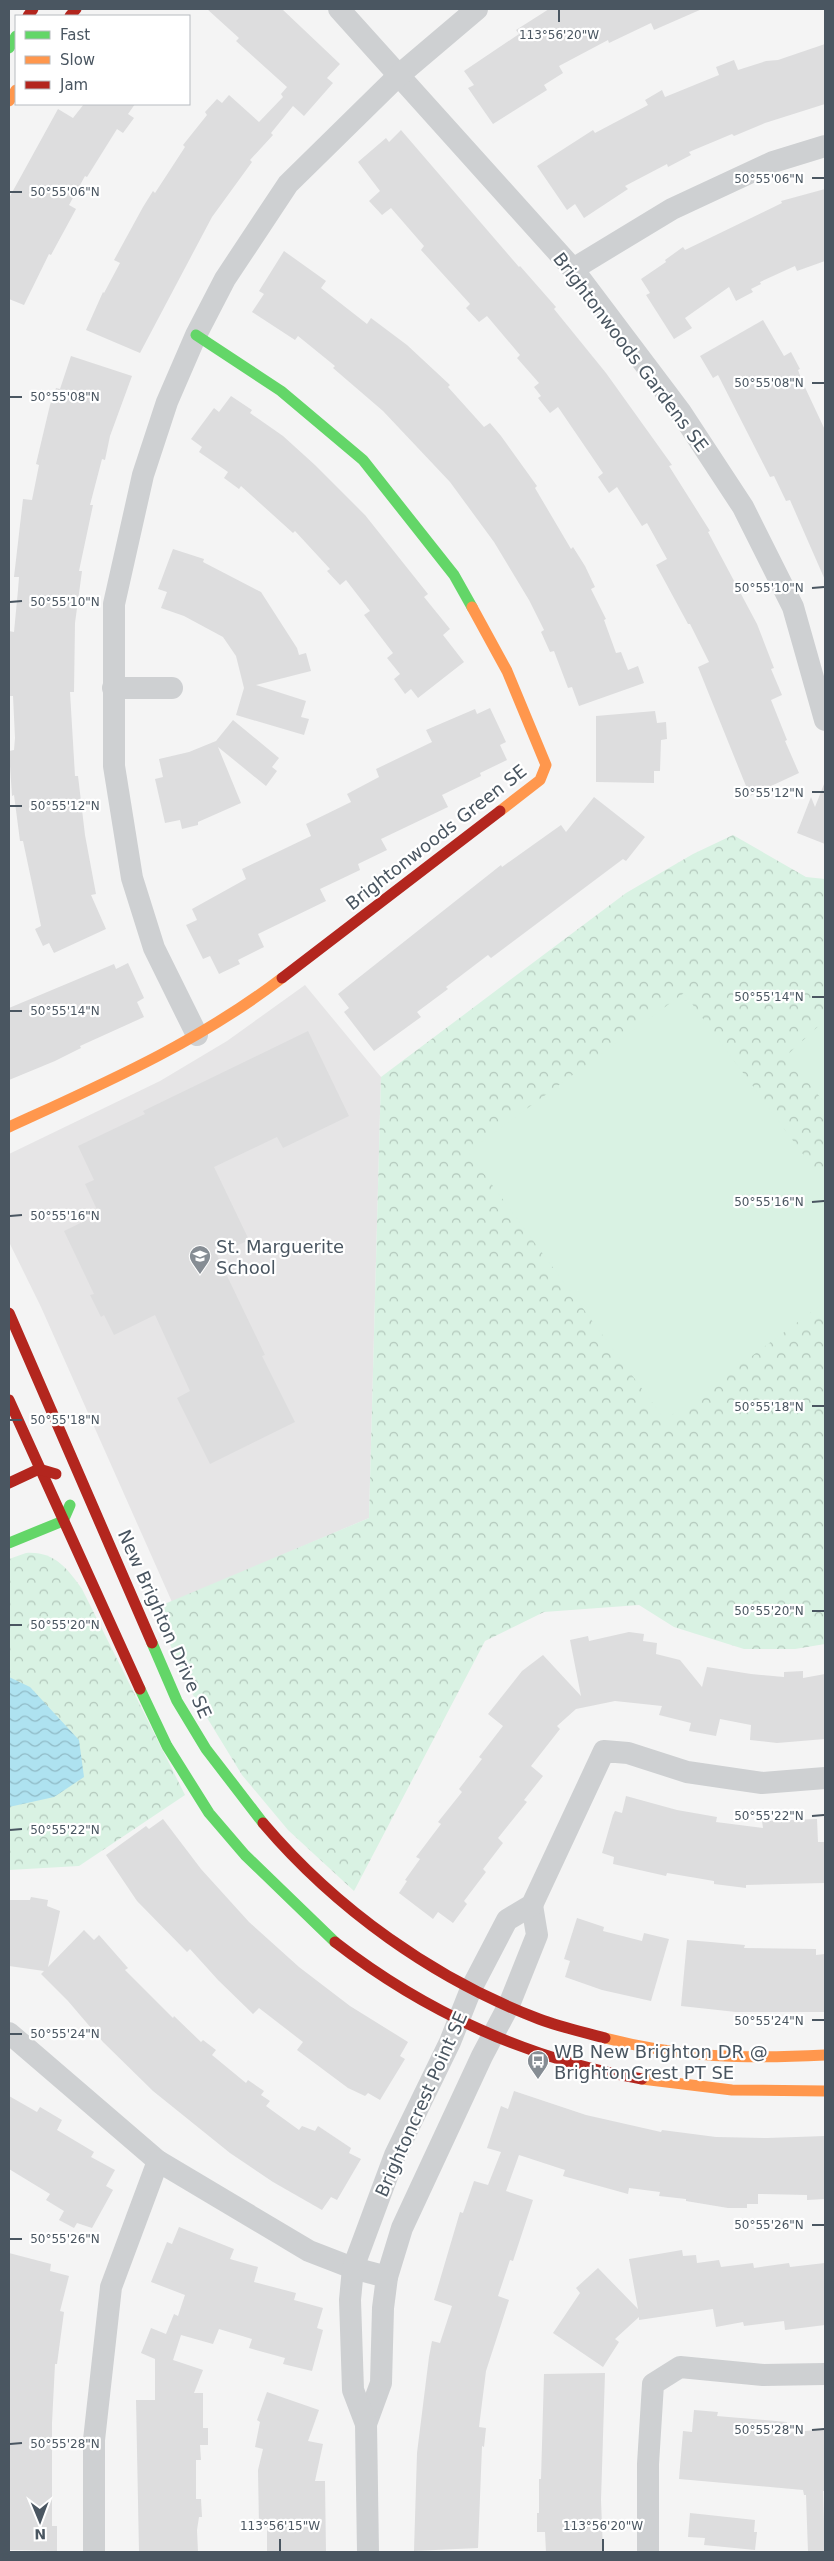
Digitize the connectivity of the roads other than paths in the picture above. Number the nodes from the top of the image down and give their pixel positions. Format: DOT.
graph roads {
  1 [pos="339,9"];
  2 [pos="477,9"];
  3 [pos="398,76"];
  4 [pos="825,146"];
  5 [pos="573,269"];
  6 [pos="196,335"];
  7 [pos="113,688"];
  8 [pos="172,688"];
  9 [pos="825,720"];
  10 [pos="198,1035"];
  11 [pos="9,1128"];
  12 [pos="9,1313"];
  13 [pos="9,1400"];
  14 [pos="40,1469"];
  15 [pos="82,1480"];
  16 [pos="9,1483"];
  17 [pos="63,1521"];
  18 [pos="9,1542"];
  19 [pos="825,1778"];
  20 [pos="532,1904"];
  21 [pos="471,1988"];
  22 [pos="509,2005"];
  23 [pos="459,2021"];
  24 [pos="9,2033"];
  25 [pos="493,2036"];
  26 [pos="825,2055"];
  27 [pos="825,2091"];
  28 [pos="158,2161"];
  29 [pos="353,2268"];
  30 [pos="387,2277"];
  31 [pos="825,2374"];
  32 [pos="366,2424"];
  33 [pos="94,2552"];
  34 [pos="368,2552"];
  35 [pos="648,2552"];
  1 -- 3 [label="street, Brightonwoods Gardens SE"];
  2 -- 3 [label="street"];
  3 -- 5 [label="street, Brightonwoods Gardens SE"];
  3 -- 6 [label="street"];
  4 -- 5 [label="street"];
  5 -- 9 [label="street, Brightonwoods Gardens SE"];
  6 -- 7 [label="street"];
  6 -- 10 [label="street, Brightonwoods Green SE"];
  7 -- 8 [label="street"];
  7 -- 10 [label="street"];
  10 -- 11 [label="street, Brightonwoods Green SE"];
  12 -- 15 [label="street, New Brighton Drive SE"];
  13 -- 14 [label="street"];
  14 -- 15 [label="street"];
  14 -- 16 [label="street"];
  14 -- 17 [label="street"];
  15 -- 17 [label="street"];
  15 -- 21 [label="street, New Brighton Drive SE"];
  17 -- 18 [label="street"];
  17 -- 23 [label="street"];
  19 -- 20 [label="street"];
  20 -- 21 [label="street, Brightoncrest Point SE"];
  20 -- 22 [label="street, Brightoncrest Point SE"];
  21 -- 22 [label="street, New Brighton Drive SE"];
  21 -- 23 [label="street, Brightoncrest Point SE"];
  22 -- 25 [label="street, Brightoncrest Point SE"];
  22 -- 26 [label="street, New Brighton Drive SE"];
  23 -- 25 [label="street"];
  23 -- 29 [label="street, Brightoncrest Point SE"];
  24 -- 28 [label="street"];
  25 -- 27 [label="street"];
  25 -- 30 [label="street, Brightoncrest Point SE"];
  28 -- 29 [label="street"];
  28 -- 33 [label="street"];
  29 -- 30 [label="street"];
  29 -- 32 [label="street, Brightoncrest Point SE"];
  30 -- 32 [label="street, Brightoncrest Point SE"];
  31 -- 35 [label="street"];
  32 -- 34 [label="street, Brightoncrest Point SE"];
}
